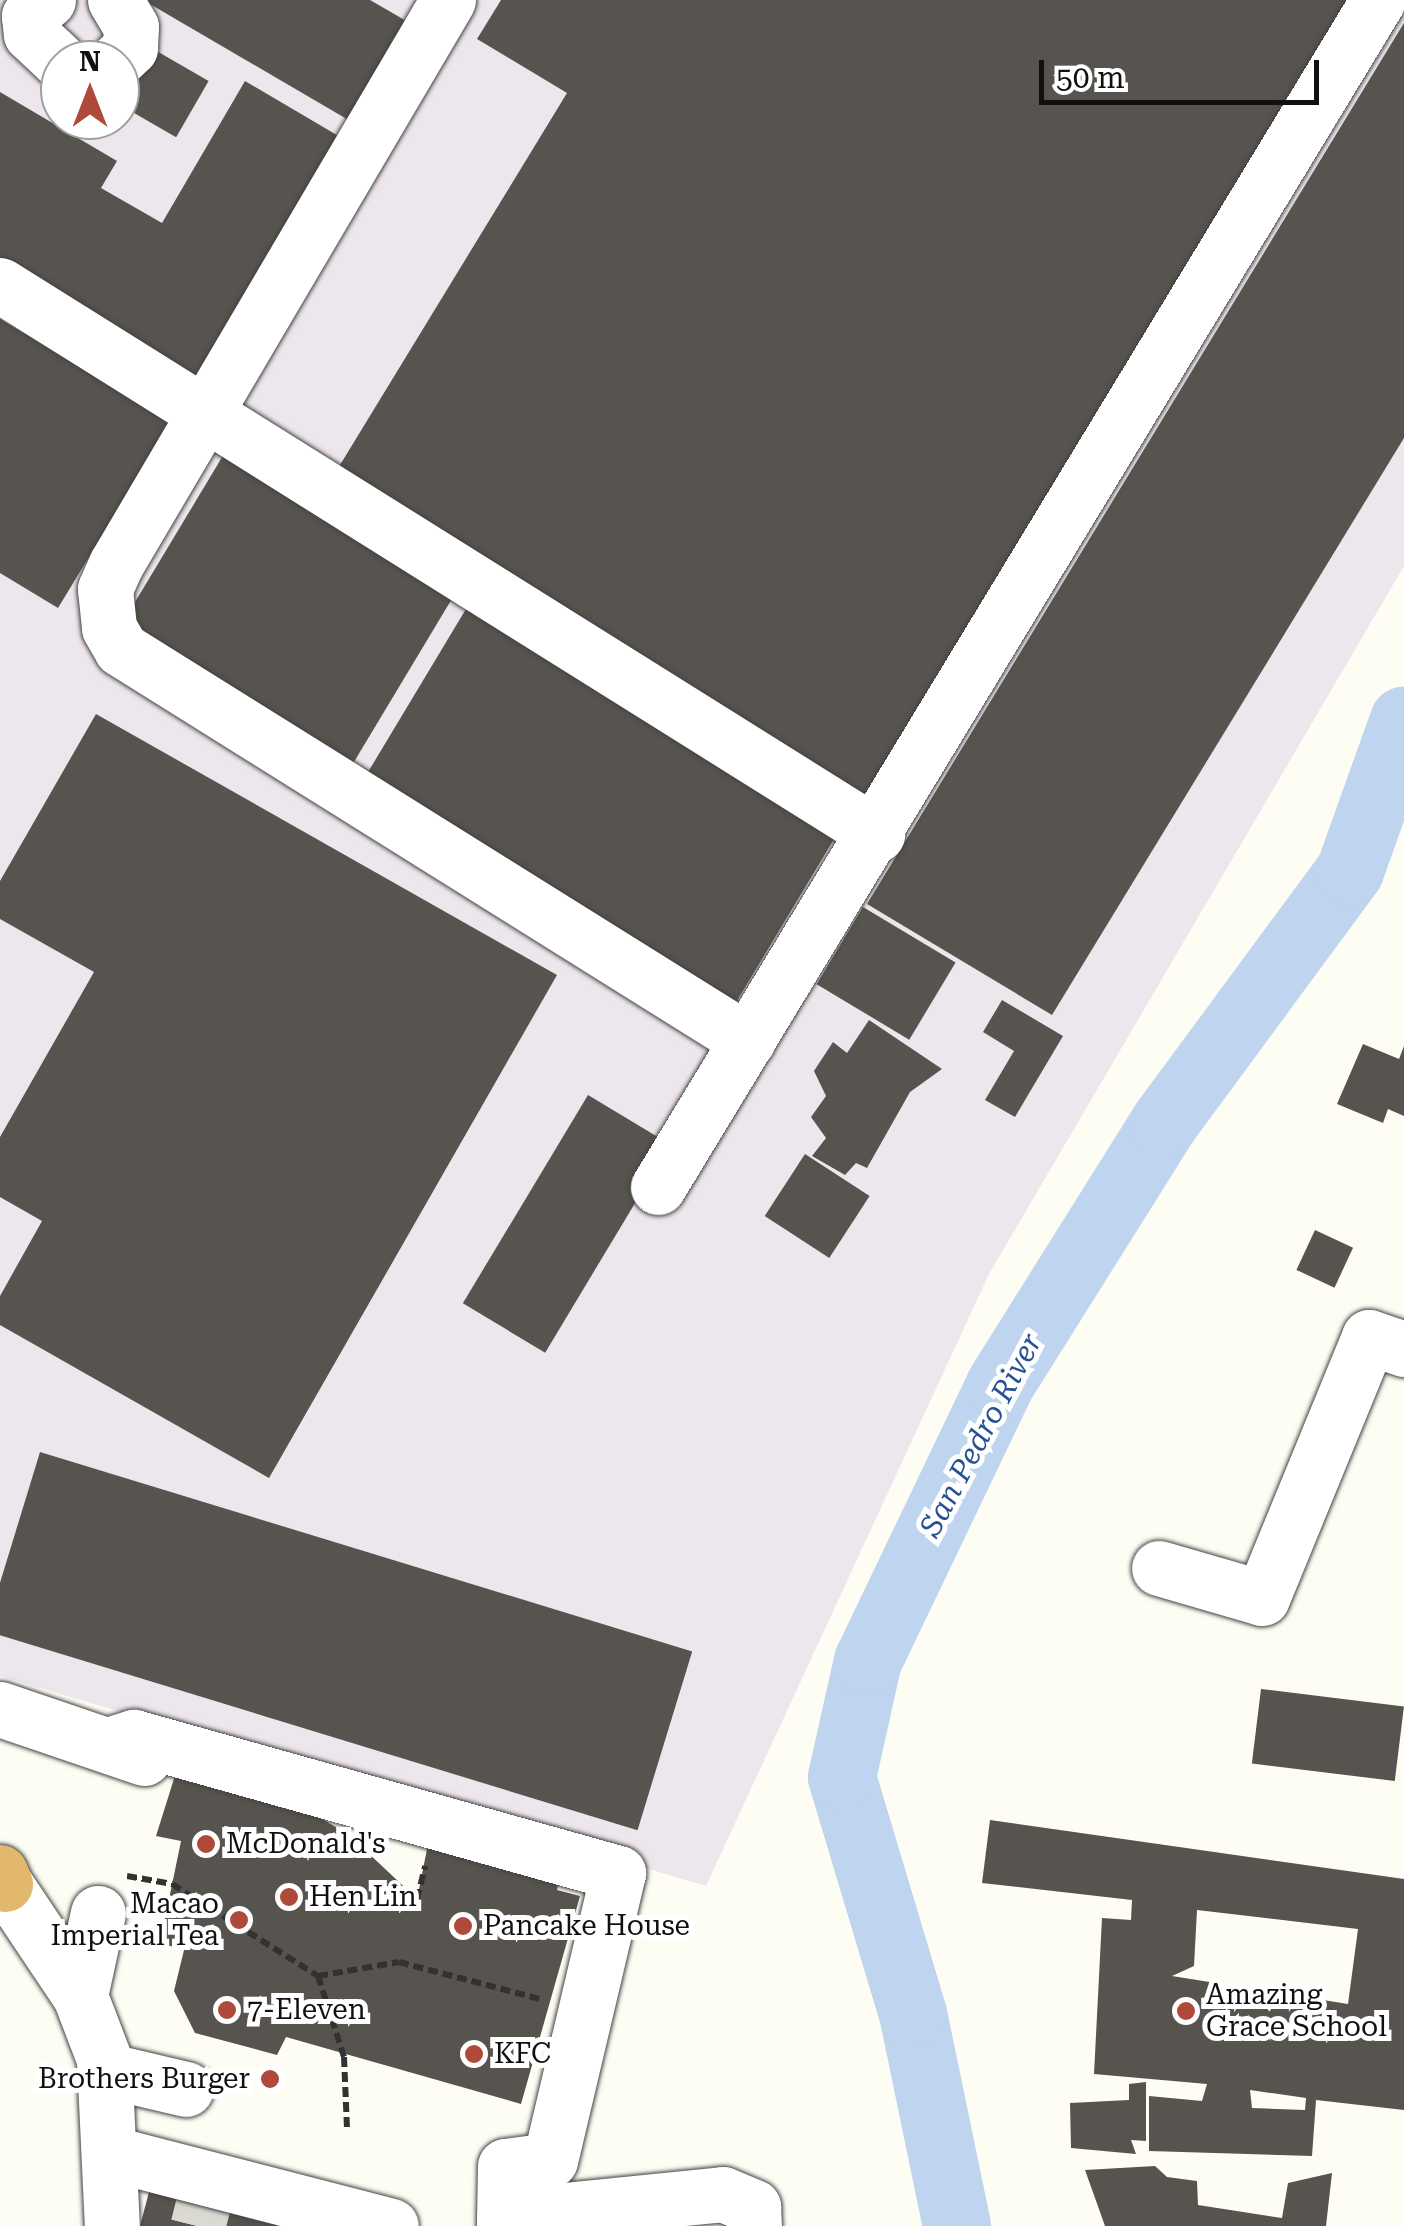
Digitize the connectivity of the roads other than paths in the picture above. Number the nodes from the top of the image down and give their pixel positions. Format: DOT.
graph roads {
  1 [pos="48,0"];
  2 [pos="115,0"];
  3 [pos="448,0"];
  4 [pos="1378,0"];
  5 [pos="130,40"];
  6 [pos="40,43"];
  7 [pos="0,285"];
  8 [pos="201,410"];
  9 [pos="878,834"];
  10 [pos="748,1041"];
  11 [pos="658,1186"];
  12 [pos="1404,1348"];
  13 [pos="1160,1568"];
  14 [pos="0,1710"];
  15 [pos="2,1878"];
  16 [pos="102,1892"];
  17 [pos="80,1996"];
  18 [pos="105,2070"];
  19 [pos="186,2089"];
  20 [pos="113,2154"];
  21 [pos="505,2203"];
  22 [pos="361,2222"];
  23 [pos="112,2226"];
  24 [pos="754,2226"];
  1 -- 6 [label="lane"];
  2 -- 5 [label="lane"];
  3 -- 8 [label="lane"];
  4 -- 9 [label="lane"];
  7 -- 8 [label="lane"];
  8 -- 9 [label="lane"];
  8 -- 10 [label="lane"];
  9 -- 10 [label="lane"];
  10 -- 11 [label="lane"];
  12 -- 13 [label="lane"];
  14 -- 21 [label="lane"];
  15 -- 17 [label="lane"];
  16 -- 17 [label="lane"];
  17 -- 18 [label="lane"];
  18 -- 19 [label="lane"];
  18 -- 20 [label="lane"];
  20 -- 22 [label="lane"];
  20 -- 23 [label="lane"];
  21 -- 24 [label="lane"];
}
